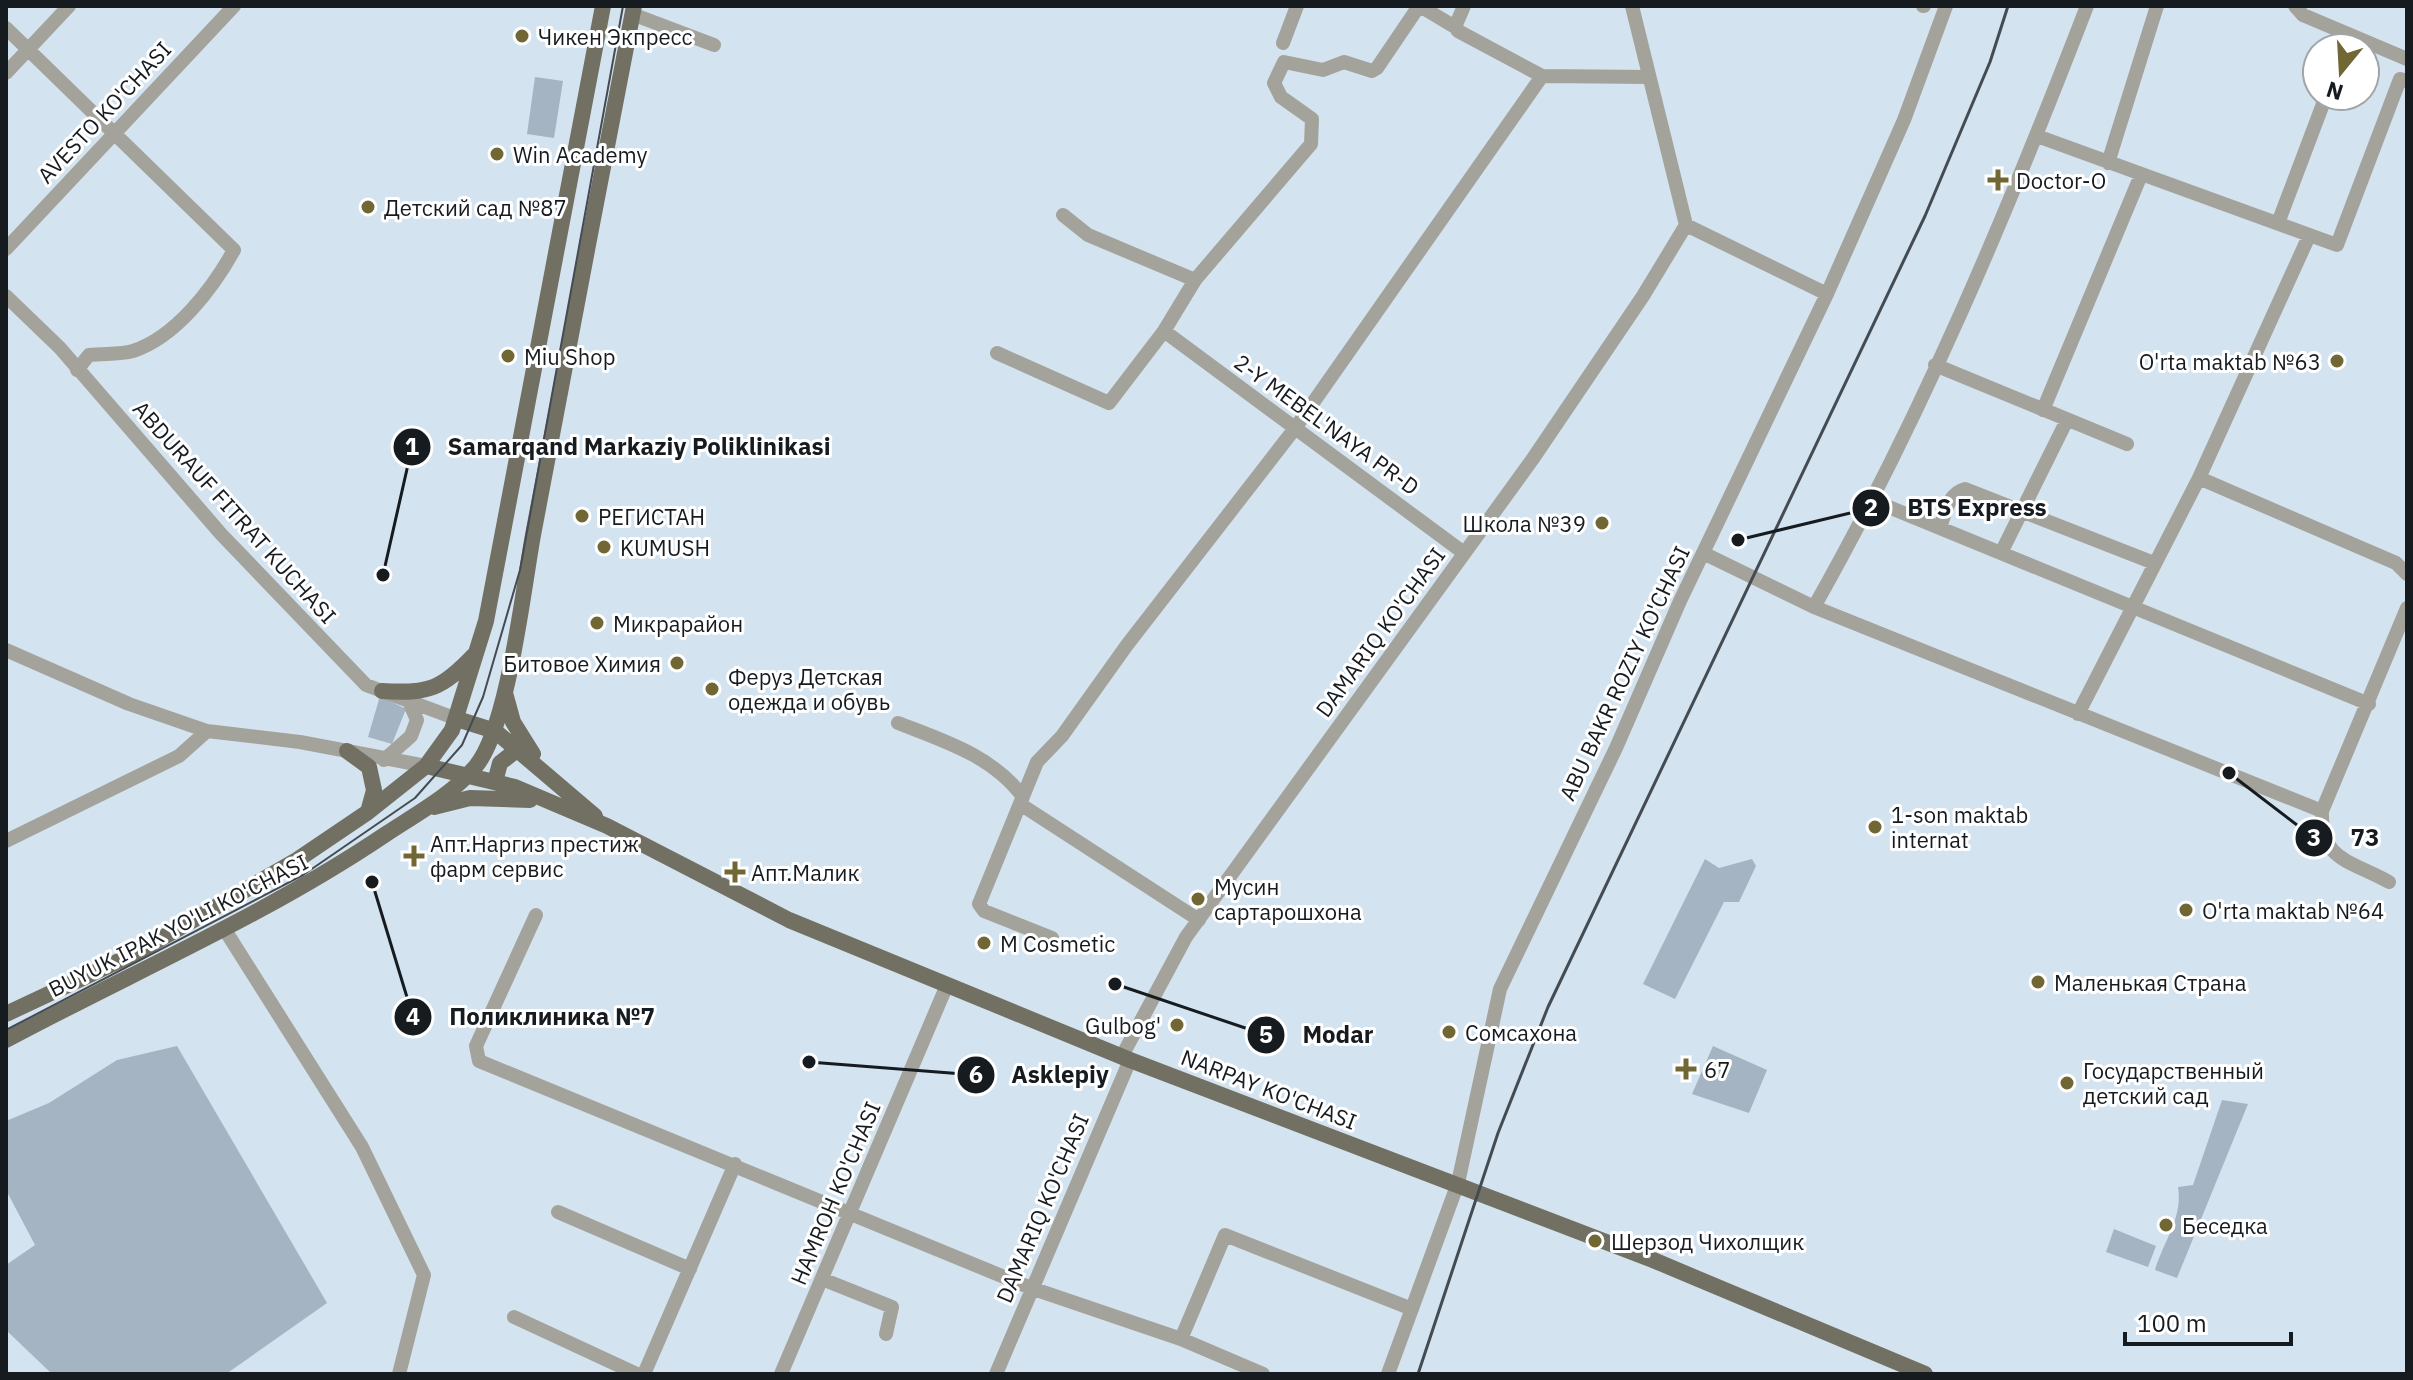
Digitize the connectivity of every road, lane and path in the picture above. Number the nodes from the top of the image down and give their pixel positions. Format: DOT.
graph roads {
  1 [pos="69,6"];
  2 [pos="234,6"];
  3 [pos="603,6"];
  4 [pos="1297,6"];
  5 [pos="1419,6"];
  6 [pos="1464,6"];
  7 [pos="1632,6"];
  8 [pos="1946,6"];
  9 [pos="2087,6"];
  10 [pos="2157,6"];
  11 [pos="2295,6"];
  12 [pos="633,10"];
  13 [pos="1455,27"];
  14 [pos="6,28"];
  15 [pos="2331,32"];
  16 [pos="1283,43"];
  17 [pos="714,45"];
  18 [pos="29,49"];
  19 [pos="2381,52"];
  20 [pos="2407,60"];
  21 [pos="6,73"];
  22 [pos="1542,76"];
  23 [pos="1648,77"];
  24 [pos="2403,80"];
  25 [pos="2320,112"];
  26 [pos="113,134"];
  27 [pos="2037,136"];
  28 [pos="2108,163"];
  29 [pos="2141,175"];
  30 [pos="1063,215"];
  31 [pos="2278,223"];
  32 [pos="1686,225"];
  33 [pos="2309,236"];
  34 [pos="6,249"];
  35 [pos="1195,280"];
  36 [pos="1827,294"];
  37 [pos="6,296"];
  38 [pos="1164,331"];
  39 [pos="997,353"];
  40 [pos="1935,365"];
  41 [pos="77,370"];
  42 [pos="2043,410"];
  43 [pos="2067,420"];
  44 [pos="1296,427"];
  45 [pos="2127,444"];
  46 [pos="2199,478"];
  47 [pos="1874,501"];
  48 [pos="2022,511"];
  49 [pos="1940,528"];
  50 [pos="1464,553"];
  51 [pos="1703,553"];
  52 [pos="2001,553"];
  53 [pos="2154,563"];
  54 [pos="2407,574"];
  55 [pos="1814,607"];
  56 [pos="2131,608"];
  57 [pos="2407,608"];
  58 [pos="6,650"];
  59 [pos="478,651"];
  60 [pos="504,686"];
  61 [pos="382,691"];
  62 [pos="408,700"];
  63 [pos="2369,704"];
  64 [pos="2078,714"];
  65 [pos="457,719"];
  66 [pos="898,723"];
  67 [pos="207,731"];
  68 [pos="495,731"];
  69 [pos="518,749"];
  70 [pos="347,751"];
  71 [pos="384,760"];
  72 [pos="426,766"];
  73 [pos="467,775"];
  74 [pos="552,778"];
  75 [pos="495,782"];
  76 [pos="1021,801"];
  77 [pos="552,803"];
  78 [pos="421,810"];
  79 [pos="2322,811"];
  80 [pos="368,812"];
  81 [pos="607,826"];
  82 [pos="6,841"];
  83 [pos="2389,882"];
  84 [pos="536,915"];
  85 [pos="1199,920"];
  86 [pos="225,930"];
  87 [pos="1052,938"];
  88 [pos="947,985"];
  89 [pos="6,1014"];
  90 [pos="6,1040"];
  91 [pos="1126,1058"];
  92 [pos="735,1164"];
  93 [pos="1458,1183"];
  94 [pos="558,1212"];
  95 [pos="850,1215"];
  96 [pos="690,1269"];
  97 [pos="822,1279"];
  98 [pos="1031,1288"];
  99 [pos="1412,1309"];
  100 [pos="514,1317"];
  101 [pos="886,1334"];
  102 [pos="1181,1339"];
  103 [pos="399,1374"];
  104 [pos="637,1374"];
  105 [pos="644,1374"];
  106 [pos="781,1374"];
  107 [pos="996,1374"];
  108 [pos="1263,1374"];
  109 [pos="1388,1374"];
  110 [pos="1925,1374"];
  1 -- 18 [label="street"];
  2 -- 26 [label="street, AVESTO KO'CHASI"];
  3 -- 59 [label="main road, BUYUK IPAK YO'LI KO'CHASI"];
  4 -- 16 [label="street"];
  5 -- 13 [label="street"];
  5 -- 35 [label="street"];
  6 -- 13 [label="street"];
  7 -- 23 [label="street"];
  8 -- 36 [label="street, ABU BAKR ROZIY KO'CHASI"];
  9 -- 27 [label="street"];
  10 -- 28 [label="street"];
  11 -- 15 [label="street"];
  12 -- 17 [label="street"];
  12 -- 60 [label="main road, BUYUK IPAK YO'LI KO'CHASI"];
  13 -- 22 [label="street"];
  14 -- 18 [label="street"];
  18 -- 21 [label="street"];
  18 -- 26 [label="street"];
  19 -- 20 [label="street"];
  20 -- 24 [label="street"];
  22 -- 23 [label="street"];
  22 -- 44 [label="street"];
  23 -- 32 [label="street"];
  24 -- 33 [label="street"];
  25 -- 31 [label="street"];
  26 -- 34 [label="street, AVESTO KO'CHASI"];
  26 -- 41 [label="street"];
  27 -- 28 [label="street"];
  27 -- 40 [label="street"];
  28 -- 29 [label="street"];
  29 -- 31 [label="street"];
  29 -- 42 [label="street"];
  30 -- 35 [label="street"];
  31 -- 33 [label="street"];
  32 -- 36 [label="street"];
  32 -- 50 [label="street, DAMARIQ KO'CHASI"];
  33 -- 46 [label="street"];
  35 -- 38 [label="street"];
  36 -- 51 [label="street, ABU BAKR ROZIY KO'CHASI"];
  37 -- 41 [label="street, ABDURAUF FITRAT KUCHASI"];
  38 -- 39 [label="street"];
  38 -- 44 [label="street, 2-Y MEBEL'NAYA PR-D"];
  40 -- 42 [label="street"];
  40 -- 47 [label="street"];
  41 -- 61 [label="street, ABDURAUF FITRAT KUCHASI"];
  42 -- 43 [label="street"];
  43 -- 45 [label="street"];
  43 -- 48 [label="street"];
  44 -- 50 [label="street, 2-Y MEBEL'NAYA PR-D"];
  44 -- 76 [label="street"];
  46 -- 53 [label="street"];
  46 -- 54 [label="street"];
  47 -- 49 [label="street"];
  47 -- 55 [label="street"];
  48 -- 49 [label="street"];
  48 -- 52 [label="street"];
  48 -- 53 [label="street"];
  49 -- 52 [label="street"];
  50 -- 85 [label="street, DAMARIQ KO'CHASI"];
  51 -- 55 [label="street"];
  51 -- 93 [label="street, ABU BAKR ROZIY KO'CHASI"];
  52 -- 56 [label="street"];
  53 -- 56 [label="street"];
  55 -- 64 [label="street"];
  56 -- 63 [label="street"];
  56 -- 64 [label="street"];
  57 -- 63 [label="street"];
  58 -- 67 [label="street"];
  59 -- 61 [label="main road"];
  59 -- 65 [label="main road, BUYUK IPAK YO'LI KO'CHASI"];
  60 -- 68 [label="main road, BUYUK IPAK YO'LI KO'CHASI"];
  60 -- 74 [label="main road"];
  61 -- 62 [label="street, ABDURAUF FITRAT KUCHASI"];
  62 -- 65 [label="street, ABDURAUF FITRAT KUCHASI"];
  62 -- 71 [label="street"];
  63 -- 79 [label="street"];
  64 -- 79 [label="street"];
  65 -- 68 [label="main road, NARPAY KO'CHASI"];
  65 -- 72 [label="main road, BUYUK IPAK YO'LI KO'CHASI"];
  66 -- 76 [label="street"];
  67 -- 70 [label="street"];
  67 -- 82 [label="street"];
  68 -- 69 [label="main road, NARPAY KO'CHASI"];
  68 -- 73 [label="main road, BUYUK IPAK YO'LI KO'CHASI"];
  69 -- 74 [label="main road, NARPAY KO'CHASI"];
  69 -- 75 [label="main road"];
  70 -- 71 [label="street"];
  70 -- 80 [label="main road"];
  71 -- 72 [label="street"];
  72 -- 73 [label="main road, NARPAY KO'CHASI"];
  72 -- 80 [label="main road, BUYUK IPAK YO'LI KO'CHASI"];
  73 -- 75 [label="main road, NARPAY KO'CHASI"];
  73 -- 78 [label="main road, BUYUK IPAK YO'LI KO'CHASI"];
  74 -- 81 [label="main road, NARPAY KO'CHASI"];
  75 -- 77 [label="main road, NARPAY KO'CHASI"];
  76 -- 85 [label="street"];
  76 -- 87 [label="street"];
  77 -- 78 [label="main road"];
  77 -- 81 [label="main road, NARPAY KO'CHASI"];
  78 -- 86 [label="main road, BUYUK IPAK YO'LI KO'CHASI"];
  79 -- 83 [label="street"];
  80 -- 89 [label="main road, BUYUK IPAK YO'LI KO'CHASI"];
  81 -- 88 [label="main road, NARPAY KO'CHASI"];
  84 -- 92 [label="street"];
  85 -- 91 [label="street, DAMARIQ KO'CHASI"];
  86 -- 90 [label="main road, BUYUK IPAK YO'LI KO'CHASI"];
  86 -- 103 [label="street"];
  88 -- 91 [label="main road, NARPAY KO'CHASI"];
  88 -- 95 [label="street, HAMROH KO'CHASI"];
  91 -- 93 [label="main road, NARPAY KO'CHASI"];
  91 -- 98 [label="street, DAMARIQ KO'CHASI"];
  92 -- 95 [label="street"];
  92 -- 96 [label="street"];
  93 -- 99 [label="street, ABU BAKR ROZIY KO'CHASI"];
  93 -- 110 [label="main road, NARPAY KO'CHASI"];
  94 -- 96 [label="street"];
  95 -- 97 [label="street, HAMROH KO'CHASI"];
  95 -- 98 [label="street"];
  96 -- 105 [label="street"];
  97 -- 101 [label="street"];
  97 -- 106 [label="street, HAMROH KO'CHASI"];
  98 -- 102 [label="street"];
  98 -- 107 [label="street, DAMARIQ KO'CHASI"];
  99 -- 102 [label="street"];
  99 -- 109 [label="street, ABU BAKR ROZIY KO'CHASI"];
  100 -- 104 [label="street"];
  102 -- 108 [label="street"];
}
